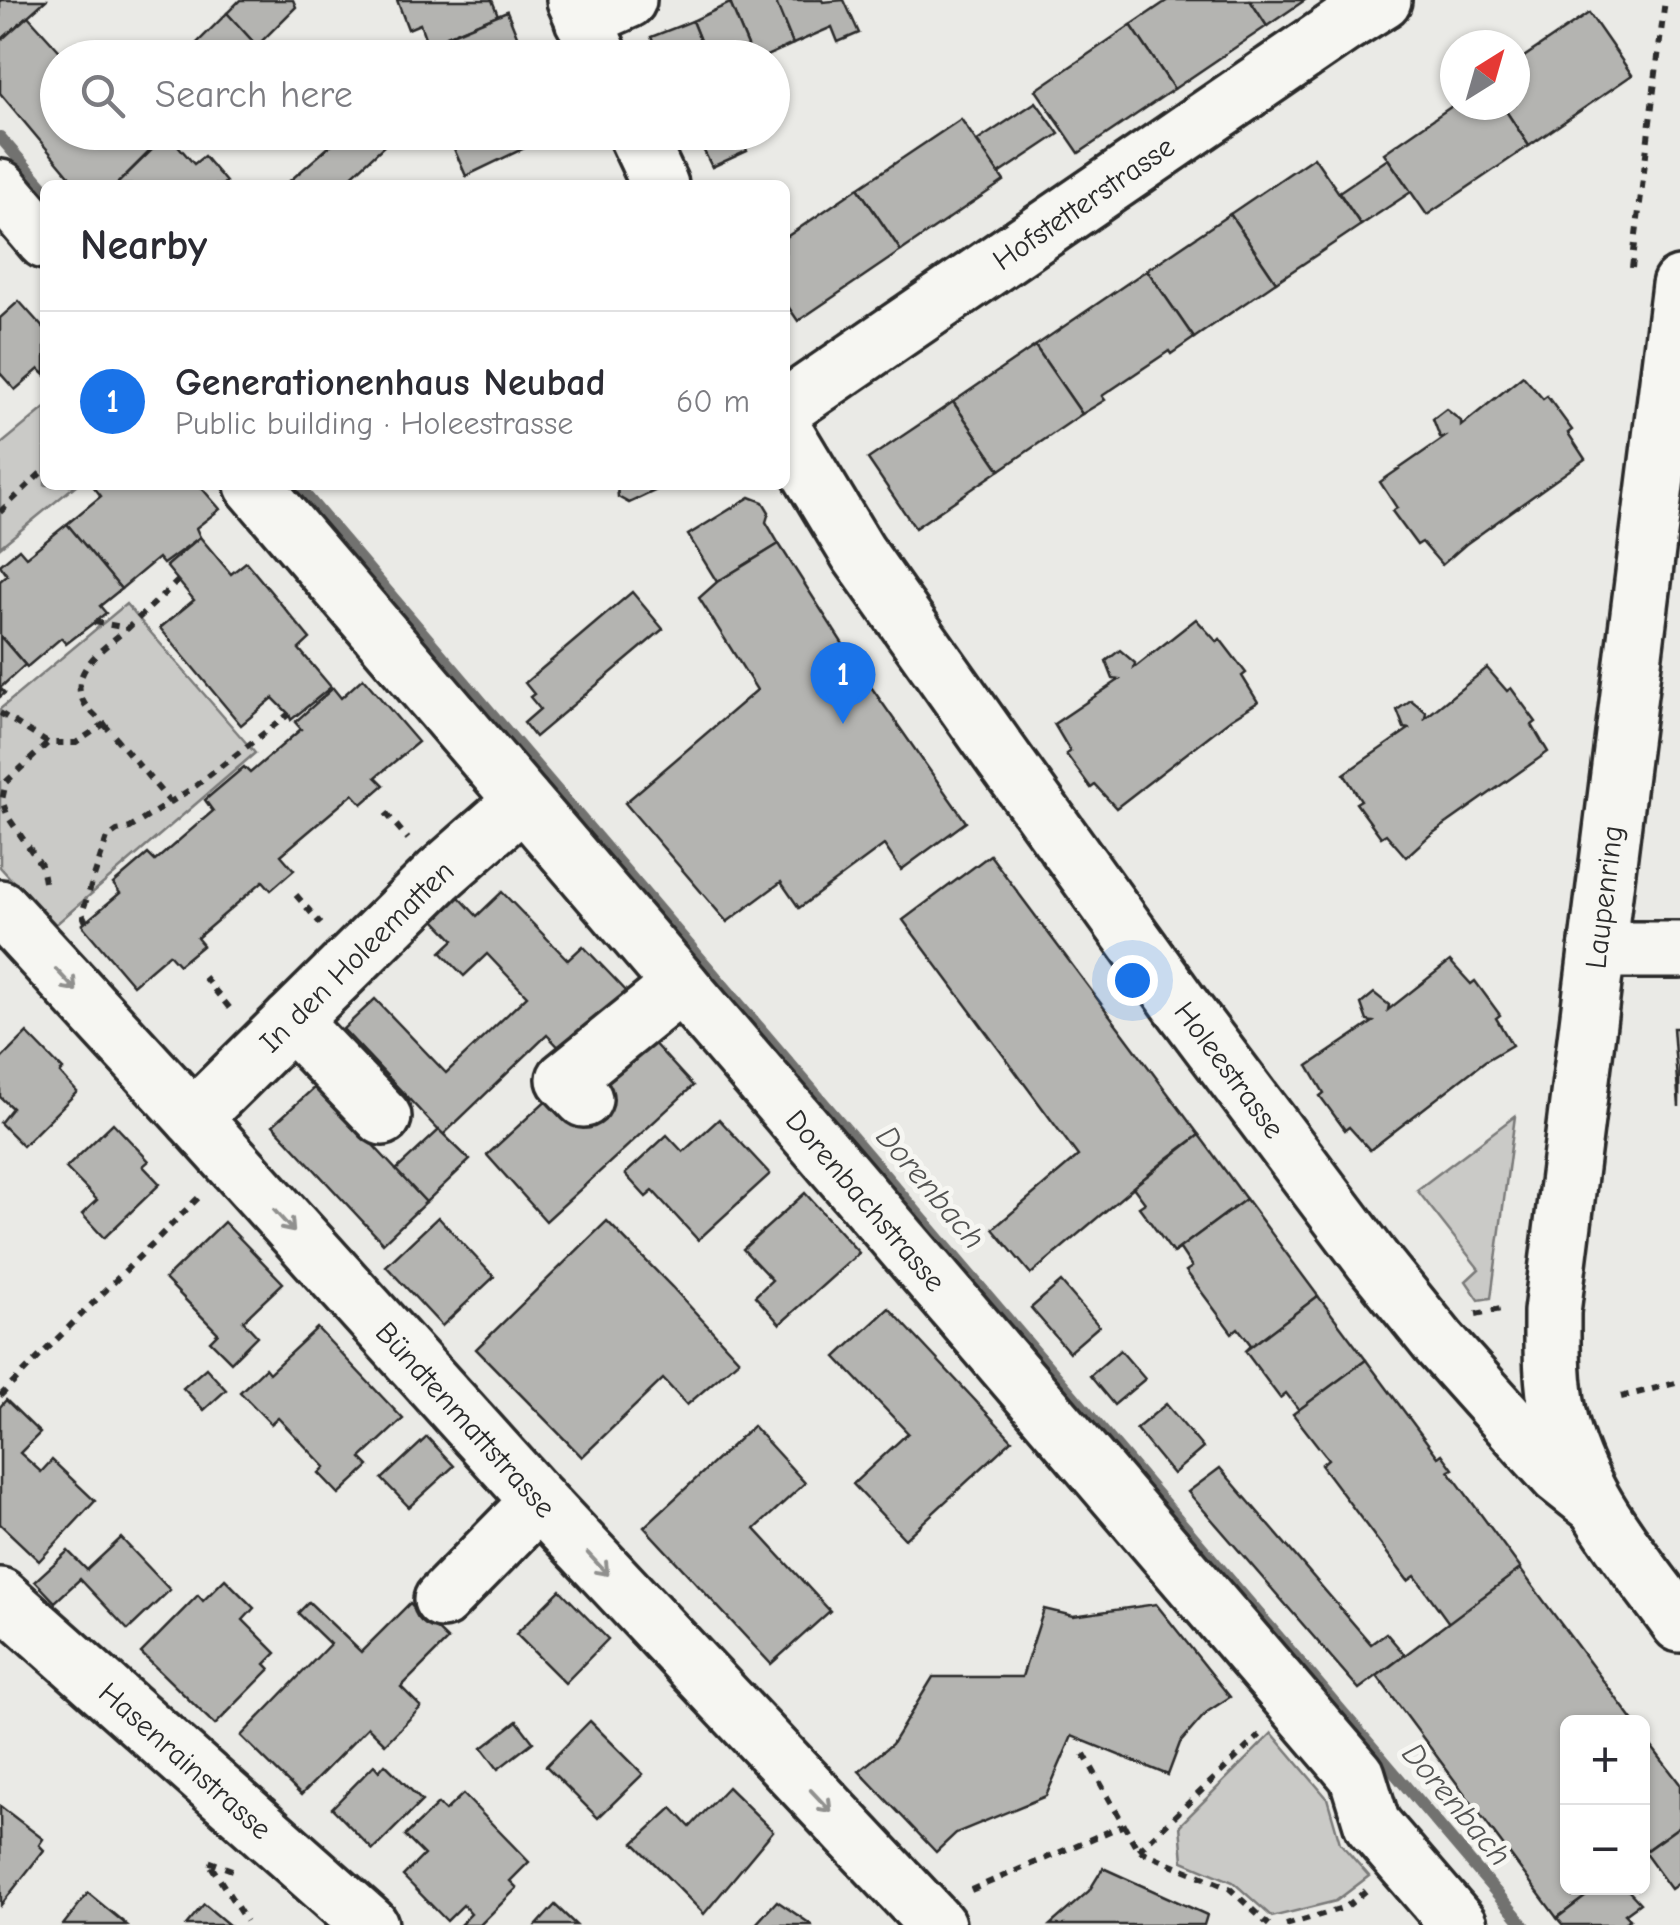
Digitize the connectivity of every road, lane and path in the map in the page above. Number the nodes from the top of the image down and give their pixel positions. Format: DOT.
graph roads {
  1 [pos="1383,0"];
  2 [pos="643,150"];
  3 [pos="658,180"];
  4 [pos="0,188"];
  5 [pos="40,234"];
  6 [pos="1680,286"];
  7 [pos="790,405"];
  8 [pos="790,440"];
  9 [pos="40,474"];
  10 [pos="258,490"];
  11 [pos="0,512"];
  12 [pos="178,581"];
  13 [pos="94,622"];
  14 [pos="128,628"];
  15 [pos="0,713"];
  16 [pos="289,714"];
  17 [pos="104,724"];
  18 [pos="48,744"];
  19 [pos="523,801"];
  20 [pos="170,802"];
  21 [pos="8,916"];
  22 [pos="86,922"];
  23 [pos="1597,950"];
  24 [pos="1680,950"];
  25 [pos="680,985"];
  26 [pos="291,1021"];
  27 [pos="584,1100"];
  28 [pos="382,1117"];
  29 [pos="193,1118"];
  30 [pos="233,1164"];
  31 [pos="1680,1382"];
  32 [pos="0,1396"];
  33 [pos="1621,1397"];
  34 [pos="539,1501"];
  35 [pos="1592,1502"];
  36 [pos="0,1596"];
  37 [pos="442,1600"];
  38 [pos="1680,1624"];
  39 [pos="1294,1703"];
  40 [pos="1084,1754"];
  41 [pos="1124,1825"];
  42 [pos="1138,1850"];
  43 [pos="1403,1859"];
  44 [pos="930,1918"];
  45 [pos="370,1925"];
  46 [pos="1269,1925"];
  47 [pos="1286,1925"];
  48 [pos="1460,1925"];
  1 -- 7 [label="street, Hofstetterstrasse"];
  2 -- 3 [label="street"];
  4 -- 5 [label="street"];
  6 -- 23 [label="street, Laupenring"];
  8 -- 35 [label="street, Holeestrasse"];
  9 -- 11 [label="path"];
  10 -- 19 [label="street, Dorenbachstrasse"];
  12 -- 14 [label="path"];
  13 -- 14 [label="path"];
  14 -- 17 [label="path"];
  15 -- 18 [label="path"];
  16 -- 20 [label="path"];
  17 -- 18 [label="path"];
  17 -- 20 [label="path"];
  18 -- 21 [label="path"];
  19 -- 25 [label="street, Dorenbachstrasse"];
  19 -- 26 [label="street, In den Holeematten"];
  20 -- 22 [label="path"];
  21 -- 29 [label="street, Bündtenmattstrasse, one-way"];
  23 -- 24 [label="street"];
  23 -- 35 [label="street, Laupenring"];
  25 -- 27 [label="street"];
  25 -- 39 [label="street, Dorenbachstrasse"];
  26 -- 28 [label="street"];
  26 -- 29 [label="street, In den Holeematten"];
  29 -- 30 [label="street, Bündtenmattstrasse"];
  30 -- 32 [label="path"];
  30 -- 34 [label="street, Bündtenmattstrasse, one-way"];
  31 -- 33 [label="path"];
  34 -- 37 [label="street"];
  34 -- 44 [label="street, Bündtenmattstrasse, one-way"];
  35 -- 38 [label="street, Holeestrasse"];
  36 -- 45 [label="street, Hasenrainstrasse"];
  39 -- 42 [label="path"];
  39 -- 43 [label="street, Dorenbachstrasse"];
  40 -- 41 [label="path"];
  41 -- 42 [label="path"];
  41 -- 44 [label="path"];
  42 -- 46 [label="path"];
  43 -- 47 [label="path"];
  43 -- 48 [label="street, Dorenbachstrasse"];
}
